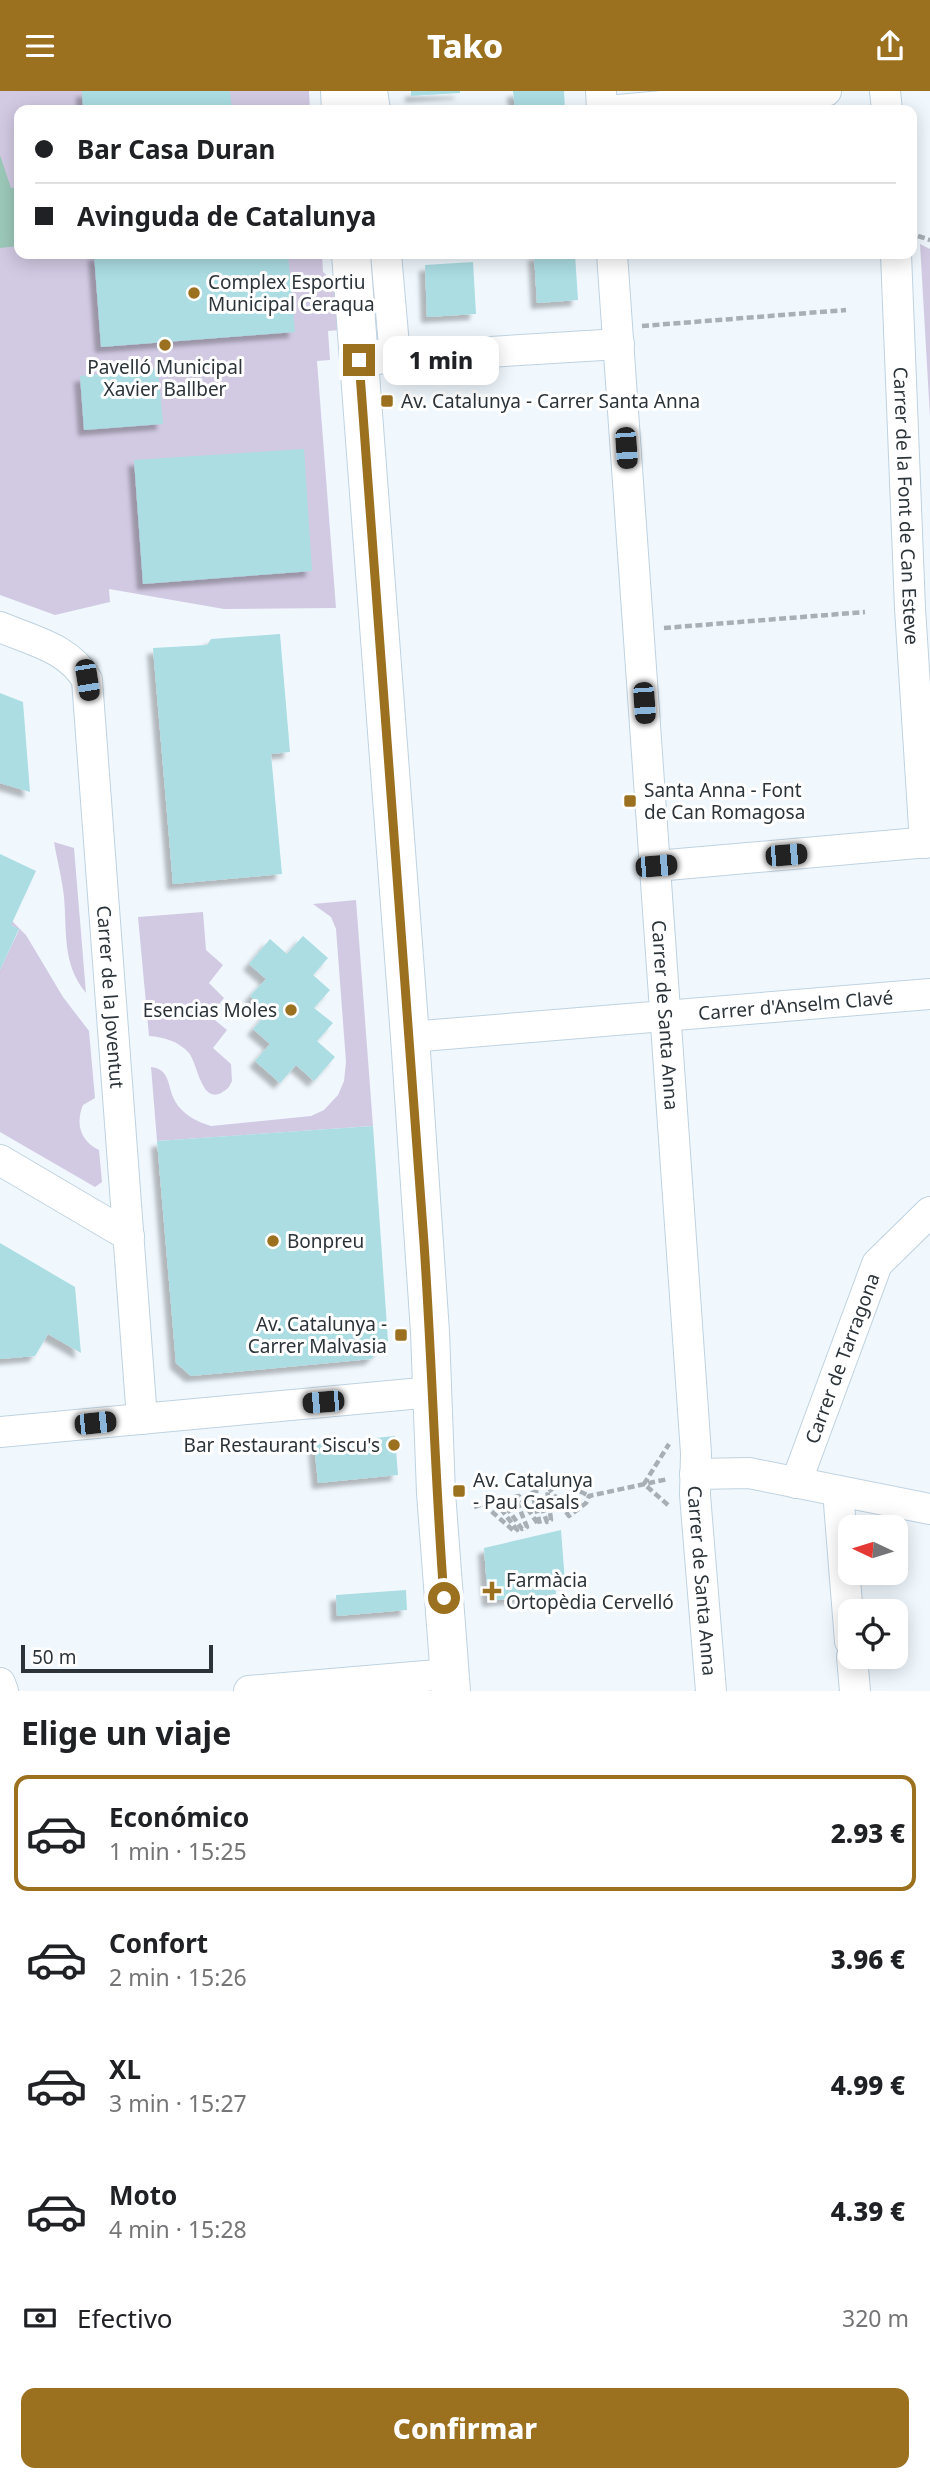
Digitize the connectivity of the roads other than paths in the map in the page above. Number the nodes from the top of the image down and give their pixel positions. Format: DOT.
graph roads {
  1 [pos="827,91"];
  2 [pos="673,105"];
  3 [pos="352,259"];
  4 [pos="386,259"];
  5 [pos="613,259"];
  6 [pos="905,259"];
  7 [pos="630,335"];
  8 [pos="377,358"];
  9 [pos="0,627"];
  10 [pos="927,843"];
  11 [pos="656,866"];
  12 [pos="930,994"];
  13 [pos="666,1016"];
  14 [pos="410,1037"];
  15 [pos="0,1160"];
  16 [pos="929,1215"];
  17 [pos="129,1235"];
  18 [pos="432,1391"];
  19 [pos="142,1419"];
  20 [pos="0,1432"];
  21 [pos="682,1477"];
  22 [pos="796,1483"];
  23 [pos="838,1491"];
  24 [pos="930,1509"];
  25 [pos="847,1599"];
  26 [pos="853,1669"];
  27 [pos="0,1683"];
  28 [pos="450,1683"];
  29 [pos="3,1691"];
  30 [pos="249,1691"];
  31 [pos="711,1691"];
  32 [pos="855,1691"];
  1 -- 2 [label="street"];
  3 -- 8 [label="street"];
  4 -- 8 [label="street"];
  5 -- 7 [label="street, Carrer de Santa Anna"];
  6 -- 10 [label="street, Carrer de la Font de Can Esteve"];
  7 -- 8 [label="street"];
  7 -- 11 [label="street, Carrer de Santa Anna"];
  8 -- 14 [label="street"];
  9 -- 17 [label="street, Carrer de la Joventut"];
  10 -- 11 [label="street"];
  11 -- 13 [label="street, Carrer de Santa Anna"];
  12 -- 13 [label="street, Carrer d'Anselm Clavé"];
  13 -- 14 [label="street, Carrer d'Anselm Clavé"];
  13 -- 21 [label="street, Carrer de Santa Anna"];
  14 -- 18 [label="street"];
  15 -- 17 [label="street"];
  16 -- 22 [label="street, Carrer de Tarragona"];
  17 -- 19 [label="street, Carrer de la Joventut"];
  18 -- 19 [label="street"];
  18 -- 28 [label="street"];
  19 -- 20 [label="street"];
  21 -- 22 [label="street"];
  21 -- 31 [label="street, Carrer de Santa Anna"];
  22 -- 23 [label="street"];
  23 -- 24 [label="street"];
  23 -- 25 [label="street"];
  26 -- 32 [label="street"];
  27 -- 29 [label="street"];
  28 -- 30 [label="street"];
}
